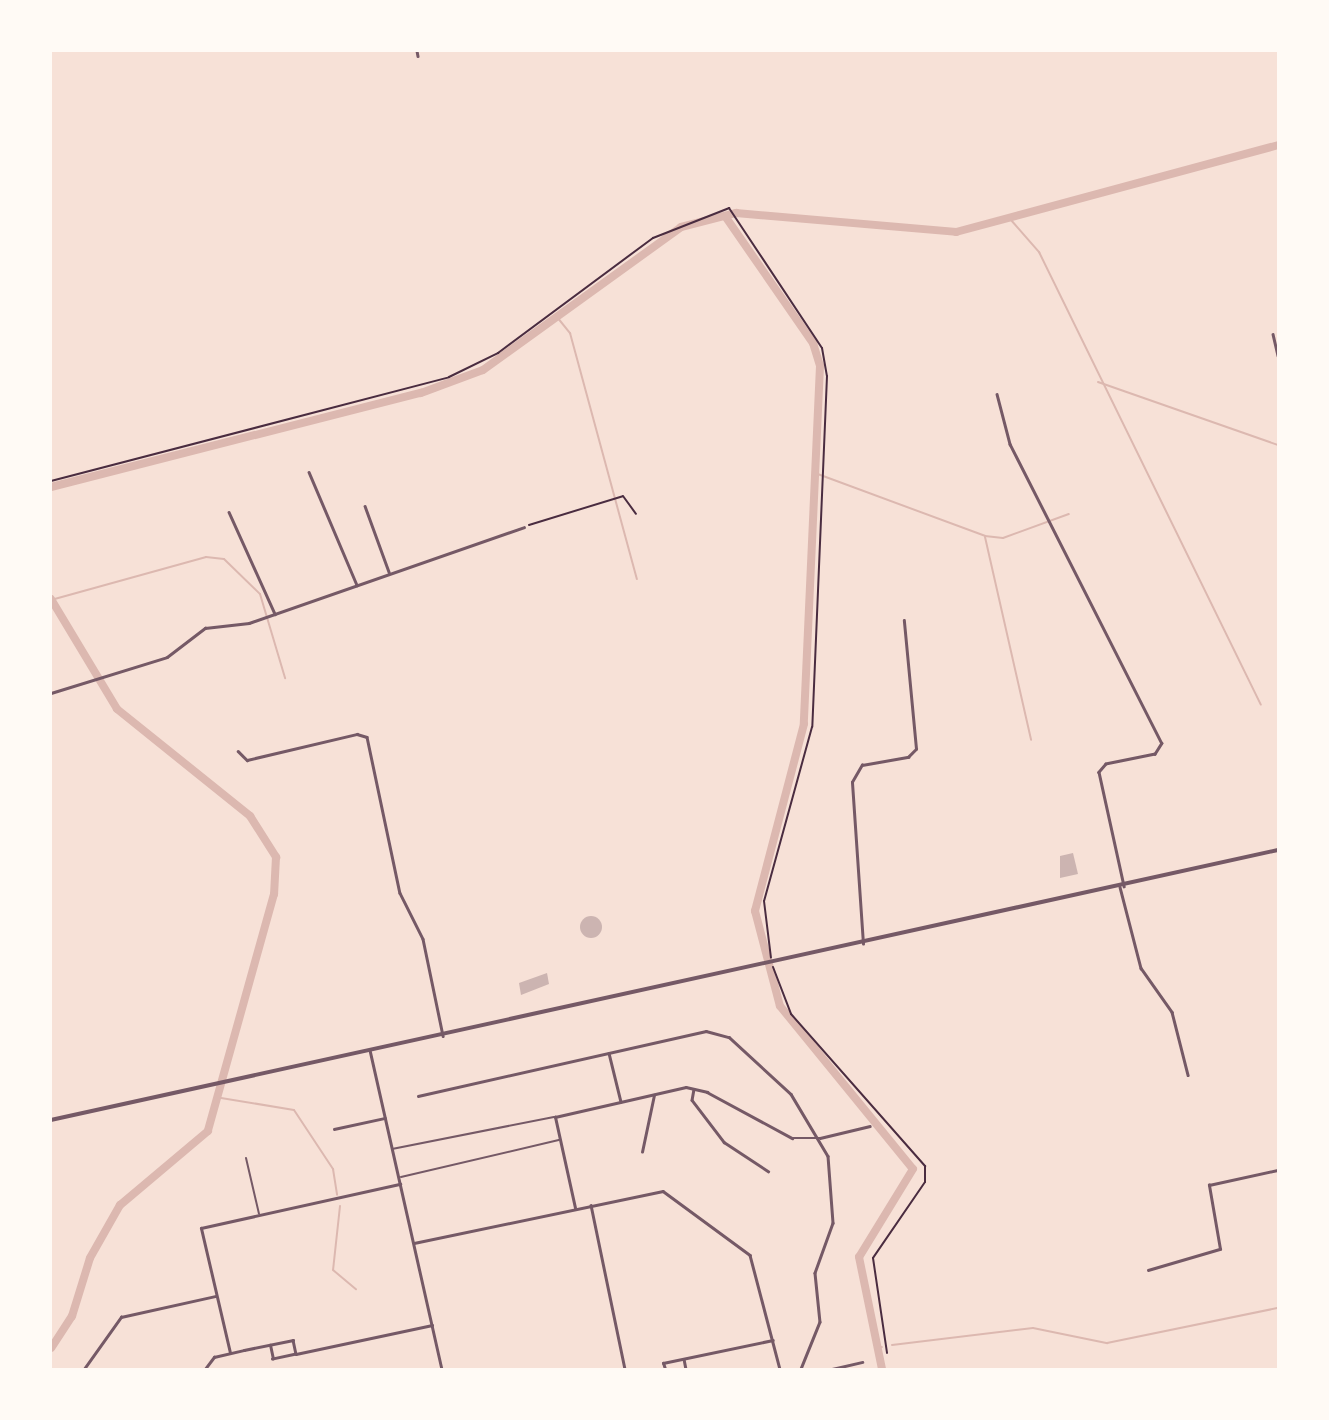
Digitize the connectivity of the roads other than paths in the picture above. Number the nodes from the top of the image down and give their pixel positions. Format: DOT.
graph roads {
  1 [pos="417,51"];
  2 [pos="418,56"];
  3 [pos="1273,334"];
  4 [pos="1278,355"];
  5 [pos="997,394"];
  6 [pos="309,472"];
  7 [pos="365,506"];
  8 [pos="229,512"];
  9 [pos="524,527"];
  10 [pos="390,573"];
  11 [pos="357,584"];
  12 [pos="275,614"];
  13 [pos="904,621"];
  14 [pos="51,693"];
  15 [pos="238,751"];
  16 [pos="1278,850"];
  17 [pos="1122,887"];
  18 [pos="863,944"];
  19 [pos="443,1035"];
  20 [pos="370,1050"];
  21 [pos="609,1053"];
  22 [pos="1188,1075"];
  23 [pos="694,1089"];
  24 [pos="654,1095"];
  25 [pos="418,1096"];
  26 [pos="621,1102"];
  27 [pos="555,1117"];
  28 [pos="385,1118"];
  29 [pos="51,1120"];
  30 [pos="870,1126"];
  31 [pos="334,1129"];
  32 [pos="820,1138"];
  33 [pos="560,1140"];
  34 [pos="392,1149"];
  35 [pos="642,1152"];
  36 [pos="246,1158"];
  37 [pos="1278,1170"];
  38 [pos="768,1171"];
  39 [pos="399,1178"];
  40 [pos="400,1184"];
  41 [pos="592,1205"];
  42 [pos="575,1208"];
  43 [pos="259,1215"];
  44 [pos="414,1243"];
  45 [pos="1148,1270"];
  46 [pos="216,1296"];
  47 [pos="432,1325"];
  48 [pos="773,1340"];
  49 [pos="270,1345"];
  50 [pos="230,1353"];
  51 [pos="296,1354"];
  52 [pos="684,1359"];
  53 [pos="862,1362"];
  54 [pos="84,1369"];
  55 [pos="205,1369"];
  56 [pos="442,1369"];
  57 [pos="625,1369"];
  58 [pos="664,1369"];
  59 [pos="686,1369"];
  60 [pos="780,1369"];
  61 [pos="801,1369"];
  62 [pos="832,1369"];
  1 -- 2 [label="street"];
  3 -- 4 [label="street"];
  5 -- 17 [label="street"];
  6 -- 11 [label="street"];
  7 -- 10 [label="street"];
  8 -- 12 [label="street"];
  9 -- 10 [label="street"];
  10 -- 11 [label="street"];
  11 -- 12 [label="street"];
  12 -- 14 [label="street"];
  13 -- 18 [label="street"];
  15 -- 19 [label="street"];
  16 -- 17 [label="street"];
  17 -- 18 [label="street"];
  17 -- 22 [label="street"];
  18 -- 19 [label="street"];
  19 -- 20 [label="street"];
  20 -- 28 [label="street"];
  20 -- 29 [label="street"];
  21 -- 25 [label="street"];
  21 -- 26 [label="street"];
  21 -- 32 [label="street"];
  23 -- 24 [label="street"];
  23 -- 32 [label="street"];
  23 -- 38 [label="street"];
  24 -- 26 [label="street"];
  24 -- 35 [label="street"];
  26 -- 27 [label="street"];
  27 -- 33 [label="street"];
  27 -- 34 [label="lane"];
  28 -- 31 [label="street"];
  28 -- 34 [label="street"];
  30 -- 32 [label="street"];
  32 -- 61 [label="street"];
  33 -- 39 [label="lane"];
  33 -- 42 [label="street"];
  34 -- 39 [label="street"];
  36 -- 43 [label="lane"];
  37 -- 45 [label="street"];
  39 -- 40 [label="street"];
  40 -- 43 [label="street"];
  40 -- 44 [label="street"];
  41 -- 42 [label="street"];
  41 -- 48 [label="street"];
  41 -- 57 [label="street"];
  42 -- 44 [label="street"];
  43 -- 46 [label="street"];
  44 -- 47 [label="street"];
  46 -- 50 [label="street"];
  46 -- 54 [label="street"];
  47 -- 51 [label="street"];
  47 -- 56 [label="street"];
  48 -- 52 [label="street"];
  48 -- 60 [label="street"];
  49 -- 50 [label="street"];
  49 -- 51 [label="street"];
  49 -- 51 [label="street"];
  50 -- 55 [label="street"];
  52 -- 58 [label="street"];
  52 -- 59 [label="street"];
  53 -- 62 [label="street"];
}
